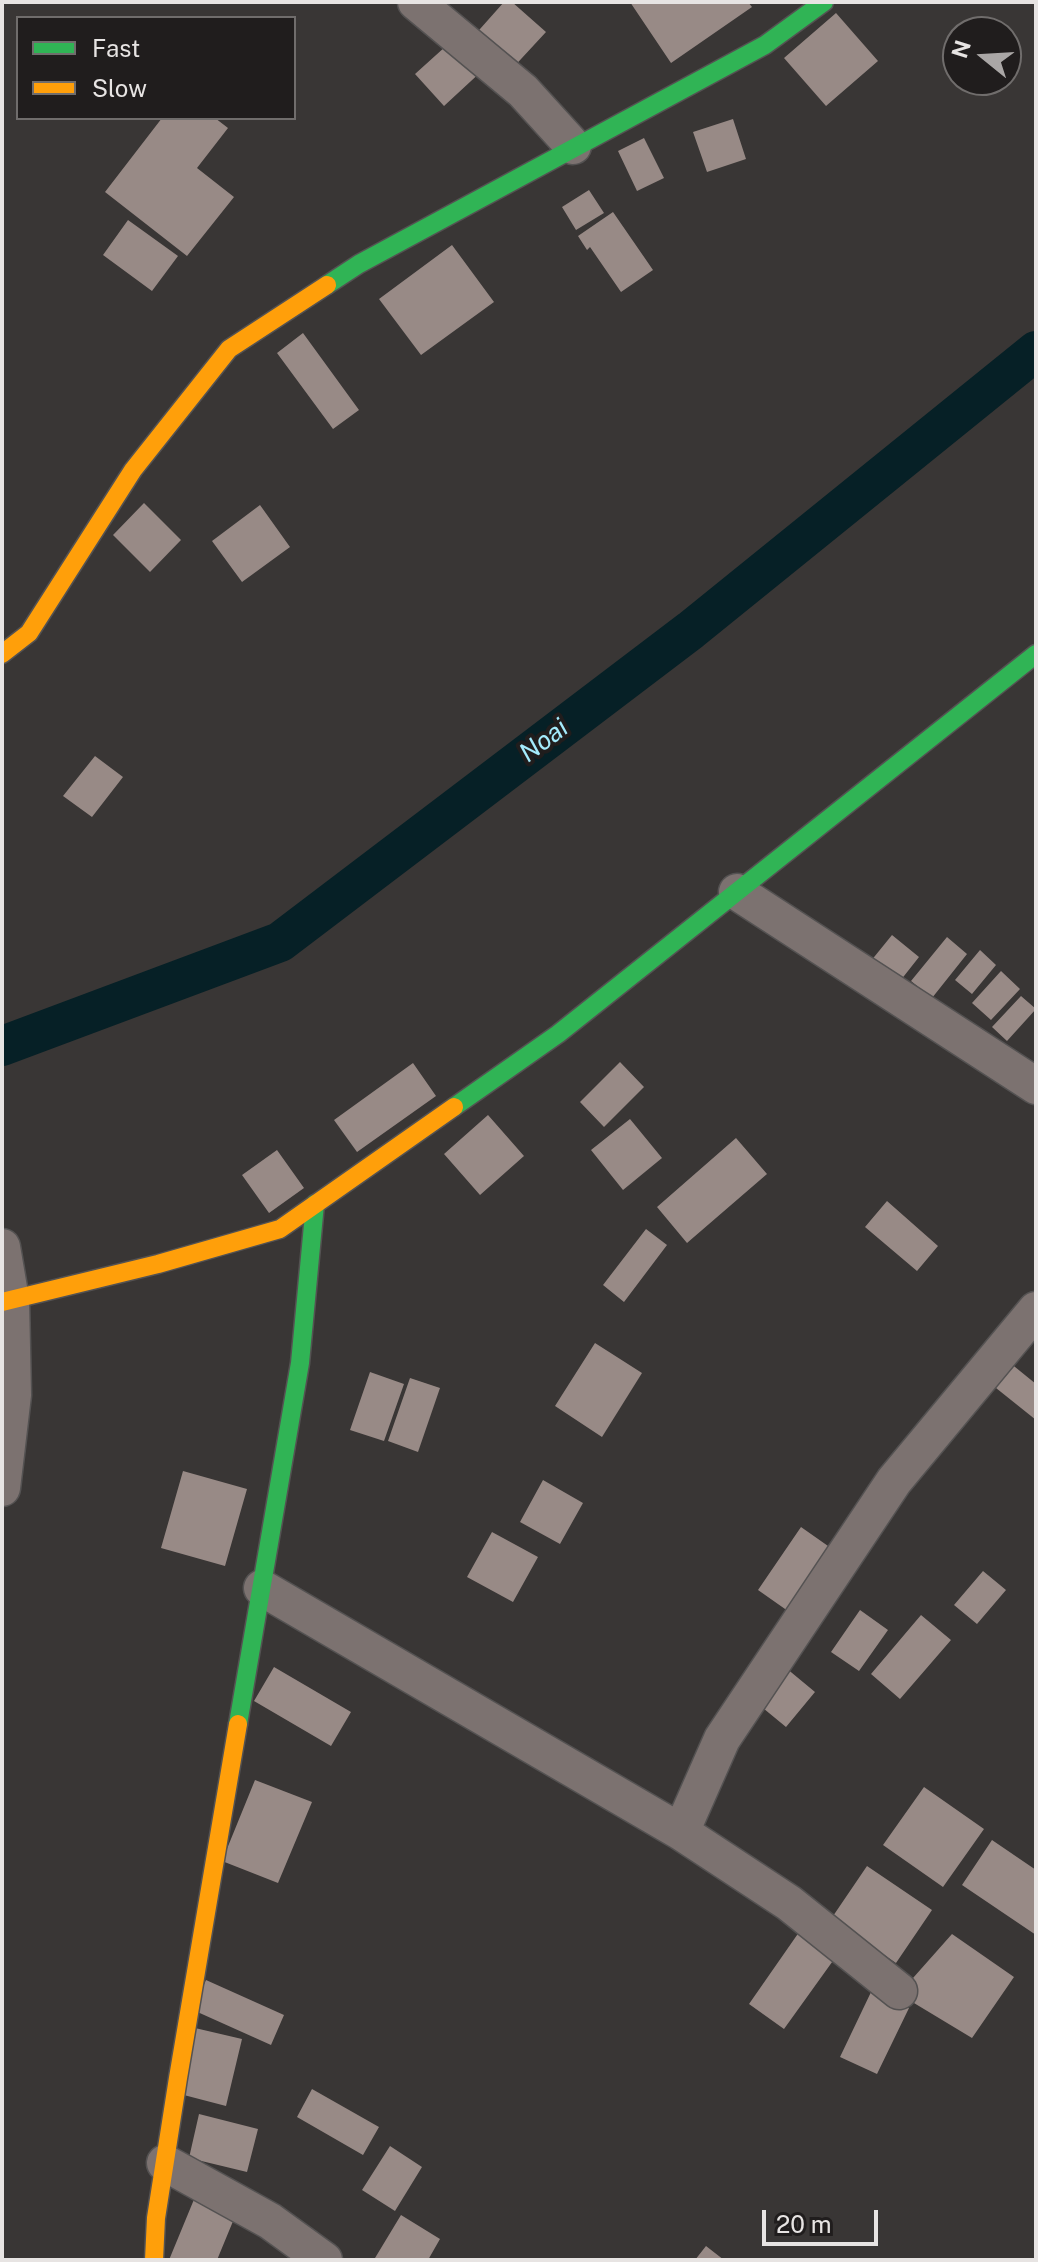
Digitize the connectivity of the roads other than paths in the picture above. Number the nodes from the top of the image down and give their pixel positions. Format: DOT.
graph roads {
  1 [pos="416,2"];
  2 [pos="824,2"];
  3 [pos="573,146"];
  4 [pos="2,654"];
  5 [pos="1036,654"];
  6 [pos="737,892"];
  7 [pos="1036,1086"];
  8 [pos="315,1204"];
  9 [pos="3,1251"];
  10 [pos="7,1301"];
  11 [pos="1036,1310"];
  12 [pos="2,1488"];
  13 [pos="262,1588"];
  14 [pos="681,1832"];
  15 [pos="899,1991"];
  16 [pos="165,2163"];
  17 [pos="154,2260"];
  18 [pos="324,2260"];
  1 -- 3 [label="street"];
  2 -- 3 [label="street"];
  3 -- 4 [label="street"];
  5 -- 6 [label="street"];
  6 -- 7 [label="street"];
  6 -- 8 [label="street"];
  8 -- 10 [label="street"];
  8 -- 13 [label="street"];
  9 -- 10 [label="street"];
  10 -- 12 [label="street"];
  11 -- 14 [label="street"];
  13 -- 14 [label="street"];
  13 -- 16 [label="street"];
  14 -- 15 [label="street"];
  16 -- 17 [label="street"];
  16 -- 18 [label="street"];
}
